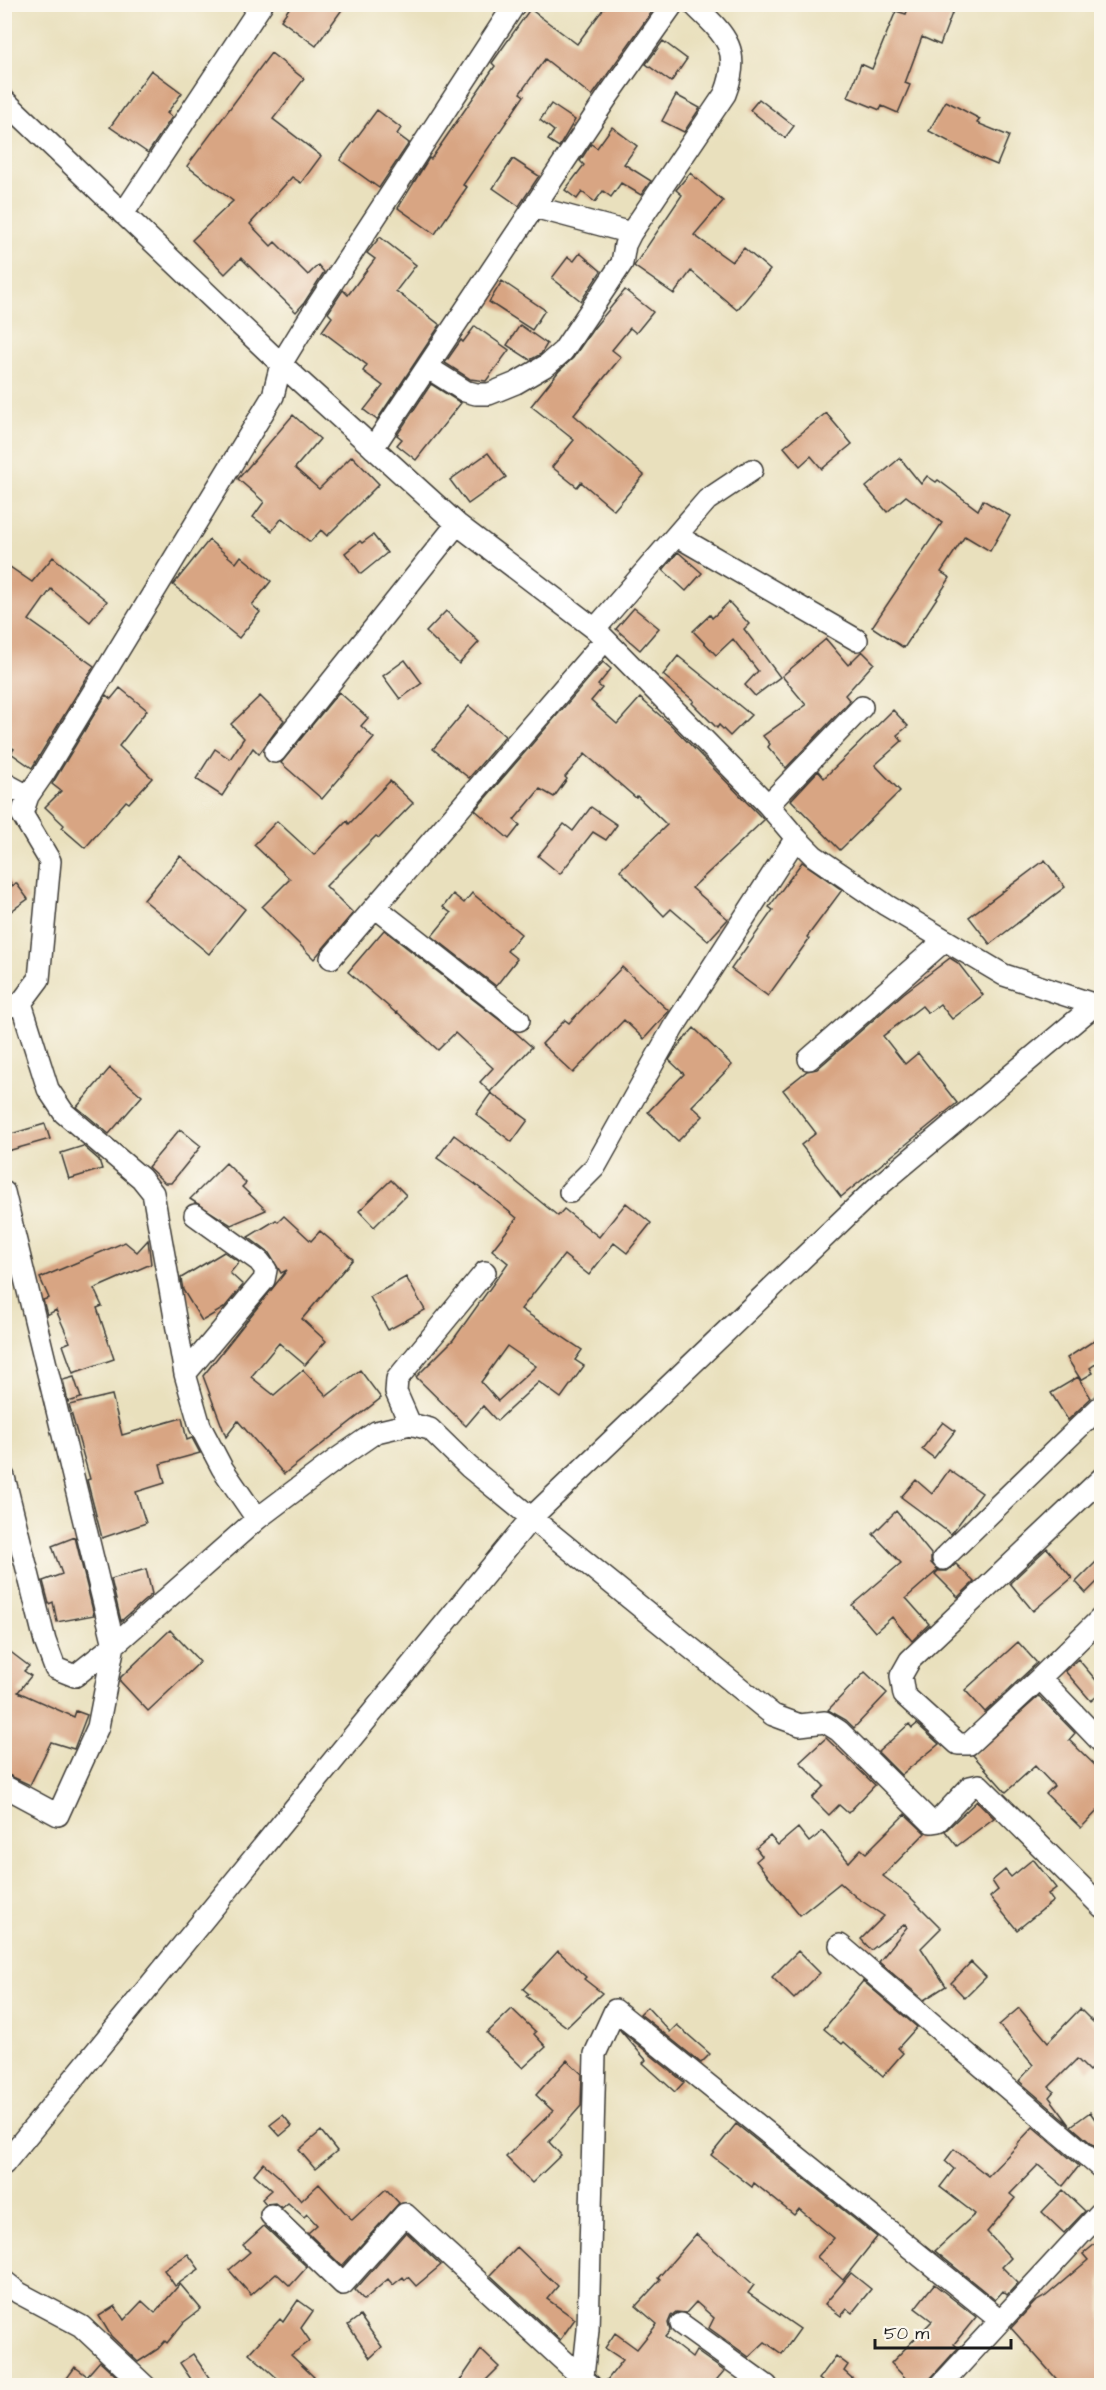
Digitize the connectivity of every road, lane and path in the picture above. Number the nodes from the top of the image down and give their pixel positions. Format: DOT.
graph roads {
  1 [pos="262,4"];
  2 [pos="514,4"];
  3 [pos="673,4"];
  4 [pos="693,4"];
  5 [pos="4,100"];
  6 [pos="534,207"];
  7 [pos="123,213"];
  8 [pos="631,234"];
  9 [pos="281,364"];
  10 [pos="427,367"];
  11 [pos="374,448"];
  12 [pos="752,470"];
  13 [pos="457,524"];
  14 [pos="677,536"];
  15 [pos="600,635"];
  16 [pos="857,640"];
  17 [pos="862,707"];
  18 [pos="274,753"];
  19 [pos="4,783"];
  20 [pos="28,796"];
  21 [pos="768,805"];
  22 [pos="796,838"];
  23 [pos="375,908"];
  24 [pos="944,941"];
  25 [pos="331,958"];
  26 [pos="13,1005"];
  27 [pos="1099,1006"];
  28 [pos="519,1020"];
  29 [pos="809,1059"];
  30 [pos="4,1192"];
  31 [pos="570,1192"];
  32 [pos="195,1215"];
  33 [pos="485,1272"];
  34 [pos="185,1374"];
  35 [pos="1101,1406"];
  36 [pos="410,1424"];
  37 [pos="4,1477"];
  38 [pos="1101,1478"];
  39 [pos="532,1517"];
  40 [pos="257,1519"];
  41 [pos="943,1559"];
  42 [pos="1101,1617"];
  43 [pos="114,1645"];
  44 [pos="1040,1678"];
  45 [pos="1101,1743"];
  46 [pos="4,1786"];
  47 [pos="1101,1907"];
  48 [pos="840,1945"];
  49 [pos="4,2164"];
  50 [pos="1101,2169"];
  51 [pos="1101,2211"];
  52 [pos="271,2216"];
  53 [pos="4,2281"];
  54 [pos="1000,2320"];
  55 [pos="681,2324"];
  56 [pos="585,2384"];
  57 [pos="145,2385"];
  58 [pos="767,2385"];
  59 [pos="940,2385"];
  1 -- 7 [label="street"];
  2 -- 9 [label="street"];
  3 -- 6 [label="street"];
  4 -- 8 [label="street"];
  5 -- 7 [label="street"];
  6 -- 8 [label="street"];
  6 -- 10 [label="street"];
  7 -- 9 [label="street"];
  8 -- 10 [label="street"];
  9 -- 11 [label="street"];
  9 -- 20 [label="street"];
  10 -- 11 [label="street"];
  11 -- 13 [label="street"];
  12 -- 14 [label="street"];
  13 -- 15 [label="street"];
  13 -- 18 [label="street"];
  14 -- 15 [label="street"];
  14 -- 16 [label="street"];
  15 -- 21 [label="street"];
  15 -- 23 [label="street"];
  17 -- 21 [label="street"];
  19 -- 20 [label="street"];
  20 -- 26 [label="street"];
  21 -- 22 [label="street"];
  22 -- 24 [label="street"];
  22 -- 31 [label="street"];
  23 -- 25 [label="street"];
  23 -- 28 [label="street"];
  24 -- 27 [label="street"];
  24 -- 29 [label="street"];
  26 -- 34 [label="street"];
  27 -- 39 [label="street"];
  30 -- 43 [label="street"];
  32 -- 34 [label="street"];
  33 -- 36 [label="street"];
  34 -- 40 [label="street"];
  35 -- 41 [label="street"];
  36 -- 39 [label="street"];
  36 -- 40 [label="street"];
  37 -- 43 [label="street"];
  38 -- 44 [label="street"];
  39 -- 47 [label="street"];
  39 -- 49 [label="street"];
  40 -- 43 [label="street"];
  42 -- 44 [label="street"];
  43 -- 46 [label="street"];
  44 -- 45 [label="street"];
  48 -- 50 [label="street"];
  51 -- 54 [label="street"];
  52 -- 56 [label="street"];
  53 -- 57 [label="street"];
  54 -- 56 [label="street"];
  54 -- 59 [label="street"];
  55 -- 58 [label="street"];
}
